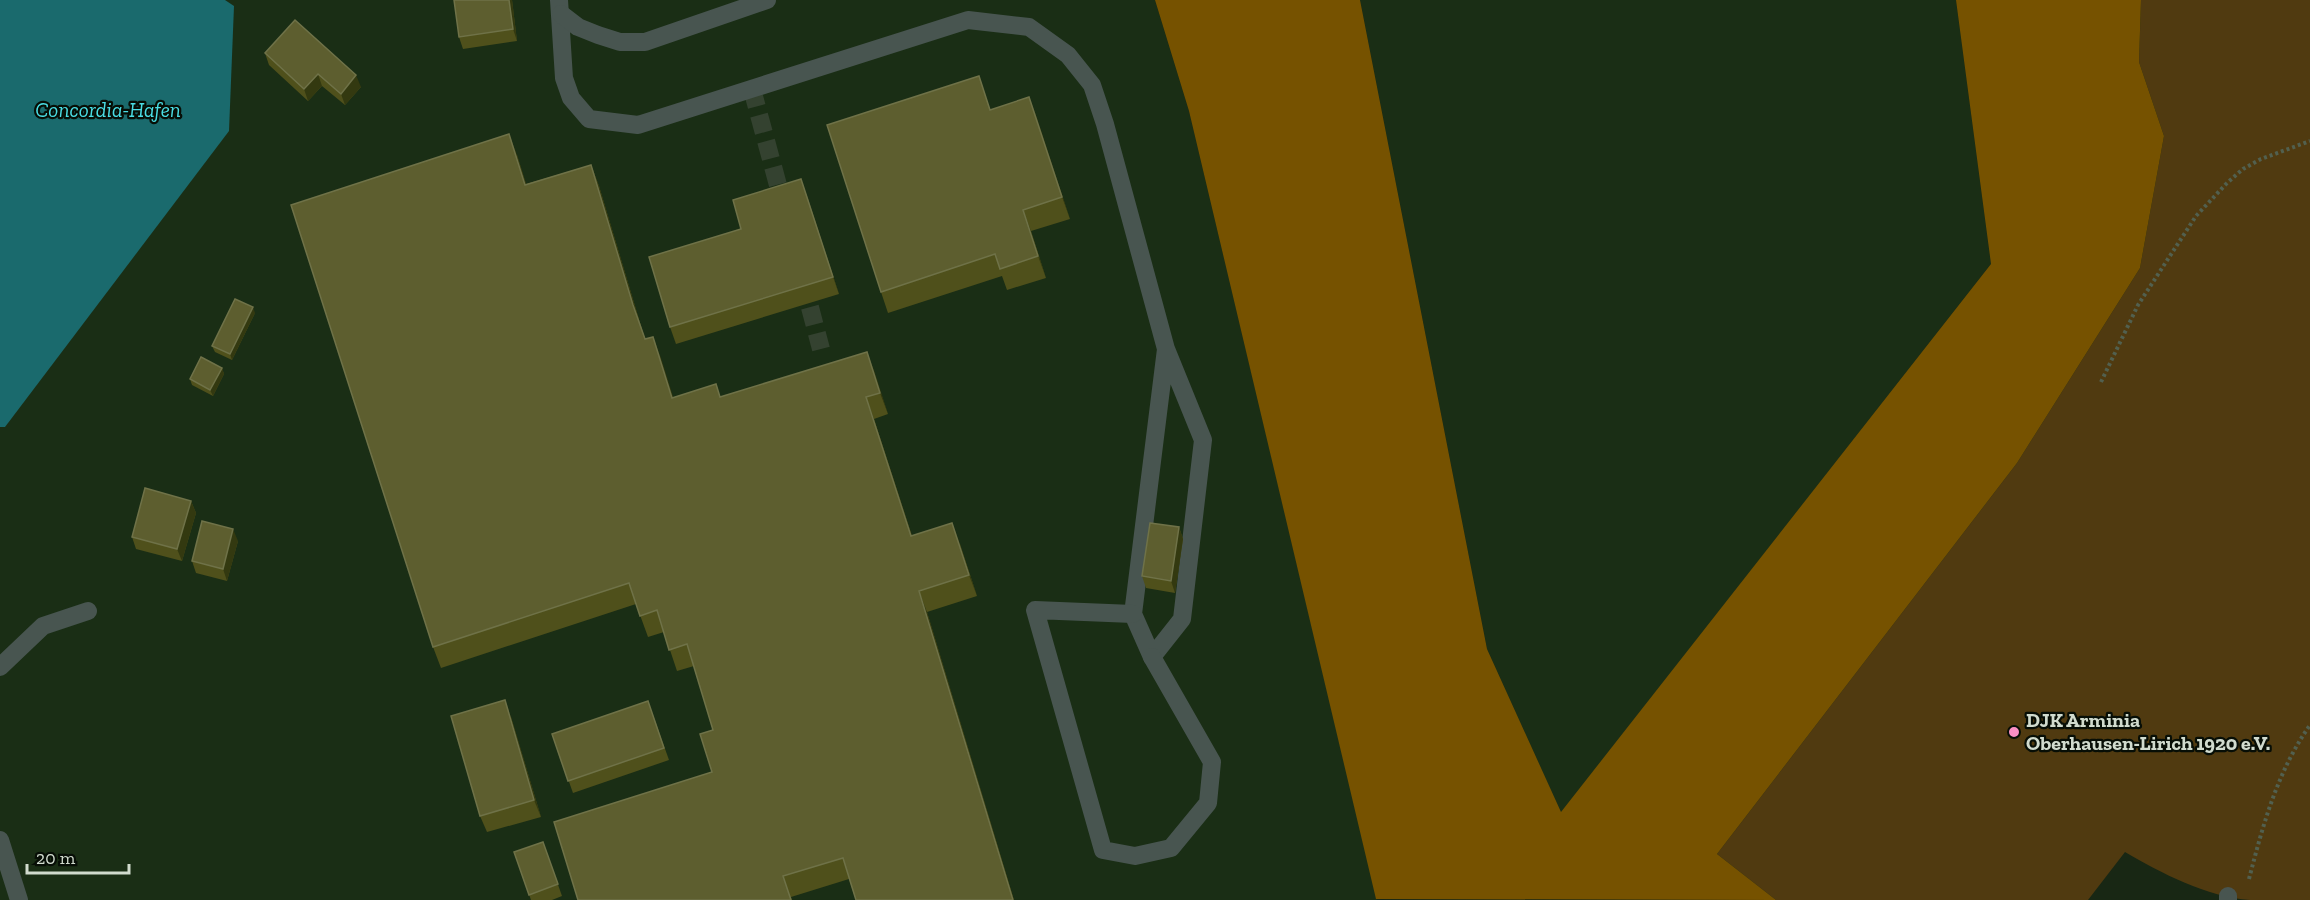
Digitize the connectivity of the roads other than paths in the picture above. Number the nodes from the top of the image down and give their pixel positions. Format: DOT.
graph roads {
  1 [pos="767,0"];
  2 [pos="560,7"];
  3 [pos="1166,349"];
  4 [pos="88,611"];
  5 [pos="1133,614"];
  6 [pos="1152,657"];
  7 [pos="0,667"];
  8 [pos="0,840"];
  9 [pos="19,900"];
  1 -- 2 [label="street"];
  2 -- 3 [label="street"];
  3 -- 5 [label="street"];
  3 -- 6 [label="street"];
  4 -- 7 [label="street"];
  5 -- 6 [label="street"];
  5 -- 6 [label="street"];
  8 -- 9 [label="street"];
}
